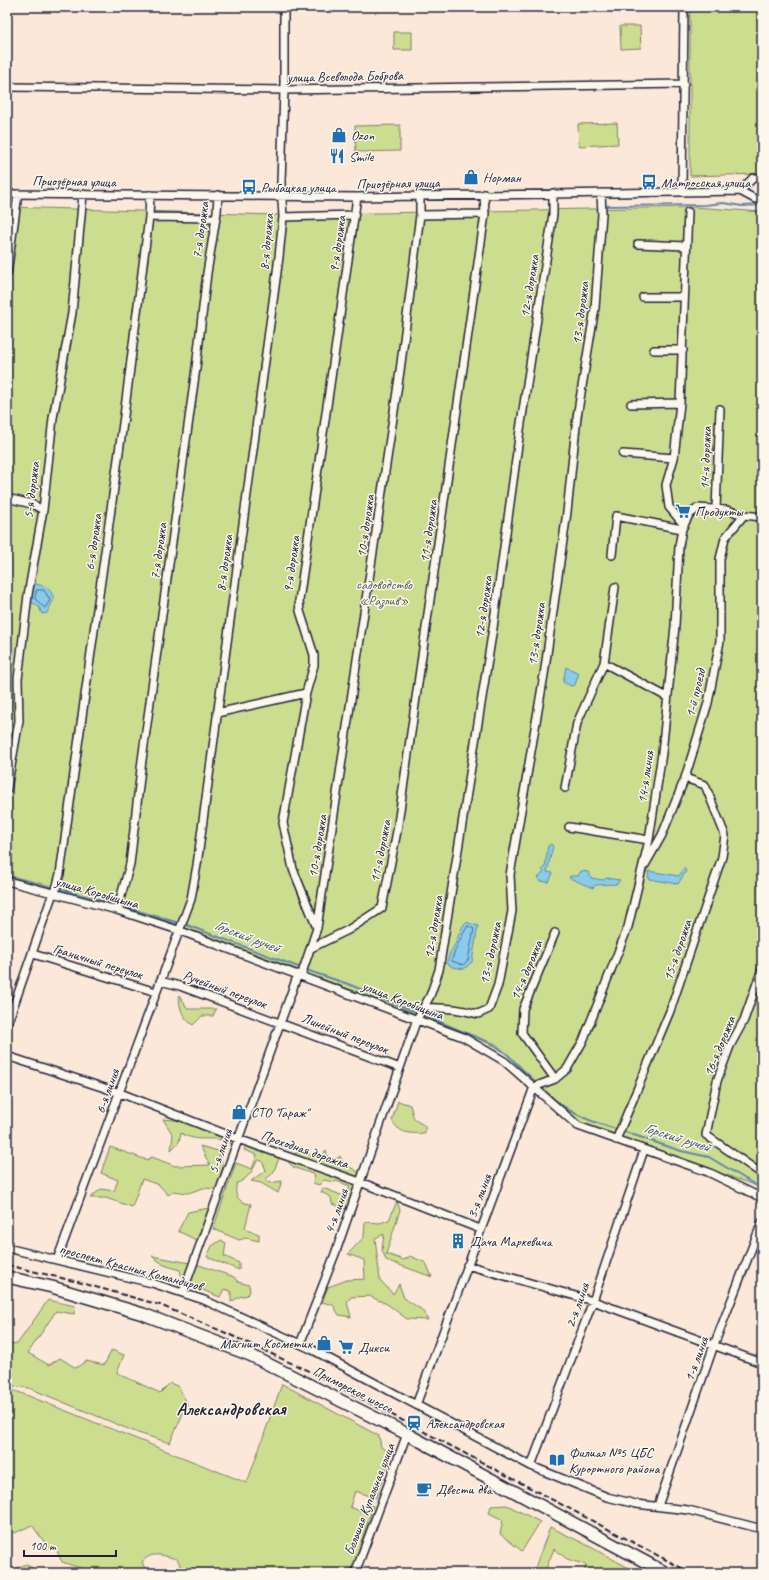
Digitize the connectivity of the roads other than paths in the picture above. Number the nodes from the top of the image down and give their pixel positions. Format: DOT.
graph roads {
  1 [pos="284,7"];
  2 [pos="684,7"];
  3 [pos="684,84"];
  4 [pos="7,87"];
  5 [pos="284,90"];
  6 [pos="762,178"];
  7 [pos="740,190"];
  8 [pos="682,192"];
  9 [pos="553,193"];
  10 [pos="601,193"];
  11 [pos="7,194"];
  12 [pos="18,194"];
  13 [pos="83,194"];
  14 [pos="484,194"];
  15 [pos="150,195"];
  16 [pos="420,195"];
  17 [pos="218,196"];
  18 [pos="282,196"];
  19 [pos="357,196"];
  20 [pos="762,198"];
  21 [pos="688,212"];
  22 [pos="485,214"];
  23 [pos="354,215"];
  24 [pos="420,215"];
  25 [pos="149,217"];
  26 [pos="283,217"];
  27 [pos="215,218"];
  28 [pos="638,244"];
  29 [pos="686,246"];
  30 [pos="7,274"];
  31 [pos="642,297"];
  32 [pos="683,297"];
  33 [pos="654,350"];
  34 [pos="683,350"];
  35 [pos="680,403"];
  36 [pos="631,404"];
  37 [pos="720,409"];
  38 [pos="623,454"];
  39 [pos="674,458"];
  40 [pos="7,498"];
  41 [pos="716,508"];
  42 [pos="43,510"];
  43 [pos="744,515"];
  44 [pos="762,517"];
  45 [pos="683,527"];
  46 [pos="612,555"];
  47 [pos="615,587"];
  48 [pos="604,663"];
  49 [pos="306,693"];
  50 [pos="667,697"];
  51 [pos="217,713"];
  52 [pos="685,778"];
  53 [pos="565,788"];
  54 [pos="7,789"];
  55 [pos="569,827"];
  56 [pos="649,840"];
  57 [pos="641,872"];
  58 [pos="7,881"];
  59 [pos="54,893"];
  60 [pos="116,910"];
  61 [pos="317,928"];
  62 [pos="178,930"];
  63 [pos="555,933"];
  64 [pos="311,948"];
  65 [pos="32,954"];
  66 [pos="762,969"];
  67 [pos="300,975"];
  68 [pos="160,981"];
  69 [pos="156,992"];
  70 [pos="424,1008"];
  71 [pos="417,1019"];
  72 [pos="280,1023"];
  73 [pos="7,1025"];
  74 [pos="7,1056"];
  75 [pos="400,1068"];
  76 [pos="555,1079"];
  77 [pos="534,1087"];
  78 [pos="120,1093"];
  79 [pos="238,1139"];
  80 [pos="616,1140"];
  81 [pos="644,1150"];
  82 [pos="762,1174"];
  83 [pos="360,1182"];
  84 [pos="762,1198"];
  85 [pos="762,1222"];
  86 [pos="480,1229"];
  87 [pos="7,1248"];
  88 [pos="57,1260"];
  89 [pos="467,1265"];
  90 [pos="7,1276"];
  91 [pos="7,1283"];
  92 [pos="183,1292"];
  93 [pos="593,1301"];
  94 [pos="300,1344"];
  95 [pos="714,1345"];
  96 [pos="762,1363"];
  97 [pos="416,1405"];
  98 [pos="406,1437"];
  99 [pos="531,1466"];
  100 [pos="658,1506"];
  101 [pos="762,1529"];
  102 [pos="355,1573"];
  103 [pos="653,1573"];
  104 [pos="666,1573"];
  1 -- 5 [label="street"];
  2 -- 3 [label="street"];
  3 -- 5 [label="street, улица Всеволода Боброва"];
  3 -- 8 [label="street"];
  4 -- 5 [label="street, улица Всеволода Боброва"];
  5 -- 18 [label="street"];
  6 -- 7 [label="street"];
  7 -- 8 [label="street, Приозёрная улица"];
  7 -- 20 [label="street"];
  8 -- 10 [label="street, Приозёрная улица"];
  9 -- 10 [label="street, Приозёрная улица"];
  9 -- 14 [label="street, Приозёрная улица"];
  9 -- 70 [label="street, 12-я дорожка"];
  10 -- 70 [label="street, 13-я дорожка"];
  11 -- 12 [label="street, Приозёрная улица"];
  12 -- 13 [label="street, Приозёрная улица"];
  12 -- 30 [label="street"];
  13 -- 15 [label="street, Приозёрная улица"];
  13 -- 42 [label="street, 5-я дорожка"];
  14 -- 16 [label="street, Приозёрная улица"];
  14 -- 22 [label="street, 11-я дорожка"];
  15 -- 17 [label="street, Приозёрная улица"];
  15 -- 25 [label="street, 6-я дорожка"];
  16 -- 19 [label="street, Приозёрная улица"];
  16 -- 24 [label="street, 10-я дорожка"];
  17 -- 18 [label="street, Приозёрная улица"];
  17 -- 27 [label="street, 7-я дорожка"];
  18 -- 19 [label="street, Приозёрная улица"];
  18 -- 26 [label="street, 8-я дорожка"];
  19 -- 23 [label="street, 9-я дорожка"];
  21 -- 29 [label="street"];
  22 -- 24 [label="street"];
  22 -- 64 [label="street, 11-я дорожка"];
  23 -- 26 [label="street"];
  23 -- 49 [label="street, 9-я дорожка"];
  24 -- 61 [label="street, 10-я дорожка"];
  25 -- 27 [label="street"];
  25 -- 59 [label="street, 6-я дорожка"];
  26 -- 51 [label="street, 8-я дорожка"];
  27 -- 60 [label="street, 7-я дорожка"];
  28 -- 29 [label="street"];
  29 -- 32 [label="street"];
  31 -- 32 [label="street"];
  32 -- 34 [label="street"];
  33 -- 34 [label="street"];
  34 -- 35 [label="street"];
  35 -- 36 [label="street"];
  35 -- 39 [label="street"];
  37 -- 41 [label="street, 14-я дорожка"];
  38 -- 39 [label="street"];
  39 -- 45 [label="street"];
  40 -- 42 [label="street"];
  41 -- 43 [label="street, 14-я линия"];
  41 -- 45 [label="street, 14-я линия"];
  42 -- 54 [label="street, 5-я дорожка"];
  43 -- 44 [label="street, 14-я линия"];
  43 -- 52 [label="street, 1-й проезд"];
  45 -- 46 [label="street"];
  45 -- 50 [label="street, 14-я линия"];
  47 -- 48 [label="street"];
  48 -- 50 [label="street"];
  48 -- 53 [label="street"];
  49 -- 51 [label="street"];
  49 -- 61 [label="street, 9-я дорожка"];
  50 -- 56 [label="street, 14-я линия"];
  51 -- 62 [label="street, 8-я дорожка"];
  52 -- 57 [label="street, 1-й проезд"];
  52 -- 80 [label="street, 15-я дорожка"];
  55 -- 56 [label="street"];
  56 -- 57 [label="street, 14-я линия"];
  57 -- 76 [label="street, 14-я линия"];
  58 -- 59 [label="street, улица Коробицына"];
  59 -- 60 [label="street, улица Коробицына"];
  59 -- 65 [label="street, 6-я дорожка"];
  60 -- 62 [label="street, улица Коробицына"];
  61 -- 64 [label="street, 10-я дорожка"];
  62 -- 67 [label="street, улица Коробицына"];
  62 -- 68 [label="street, 6-я линия"];
  63 -- 76 [label="street, 14-я дорожка"];
  64 -- 67 [label="street, 10-я дорожка"];
  65 -- 69 [label="street, Граничный переулок"];
  65 -- 73 [label="street, 6-я дорожка"];
  66 -- 82 [label="street, 16-я дорожка"];
  67 -- 71 [label="street, улица Коробицына"];
  67 -- 72 [label="street, 5-я линия"];
  68 -- 69 [label="street, 6-я линия"];
  68 -- 72 [label="street, Ручейный переулок"];
  69 -- 78 [label="street, 6-я линия"];
  70 -- 71 [label="street, 12-я дорожка"];
  71 -- 75 [label="street, 4-я линия"];
  71 -- 77 [label="street, улица Коробицына"];
  72 -- 75 [label="street, Линейный переулок"];
  72 -- 79 [label="street, 5-я линия"];
  74 -- 78 [label="street, Проходная дорожка"];
  75 -- 83 [label="street, 4-я линия"];
  76 -- 77 [label="street, 14-я линия"];
  77 -- 80 [label="street, улица Коробицына"];
  77 -- 86 [label="street, 3-я линия"];
  78 -- 79 [label="street, Проходная дорожка"];
  78 -- 88 [label="street, 6-я линия"];
  79 -- 83 [label="street, Проходная дорожка"];
  79 -- 92 [label="street, 5-я линия"];
  80 -- 81 [label="street, улица Коробицына"];
  81 -- 84 [label="street, улица Коробицына"];
  81 -- 93 [label="street, 2-я линия"];
  83 -- 86 [label="street, Проходная дорожка"];
  83 -- 94 [label="street, 4-я линия"];
  85 -- 95 [label="street, 1-я линия"];
  86 -- 89 [label="street, 3-я линия"];
  87 -- 88 [label="street, проспект Красных Командиров"];
  88 -- 92 [label="street, проспект Красных Командиров"];
  89 -- 93 [label="street"];
  89 -- 97 [label="street, 3-я линия"];
  90 -- 98 [label="highway, Приморское шоссе"];
  91 -- 98 [label="highway, Приморское шоссе"];
  92 -- 94 [label="street, проспект Красных Командиров"];
  93 -- 95 [label="street"];
  93 -- 99 [label="street, 2-я линия"];
  94 -- 97 [label="street, проспект Красных Командиров"];
  95 -- 96 [label="street"];
  95 -- 100 [label="street, 1-я линия"];
  97 -- 99 [label="street, проспект Красных Командиров"];
  98 -- 102 [label="street, Большая Купальная улица"];
  98 -- 103 [label="highway, Приморское шоссе"];
  98 -- 104 [label="highway, Приморское шоссе"];
  99 -- 100 [label="street, проспект Красных Командиров"];
  100 -- 101 [label="street, проспект Красных Командиров"];
}
